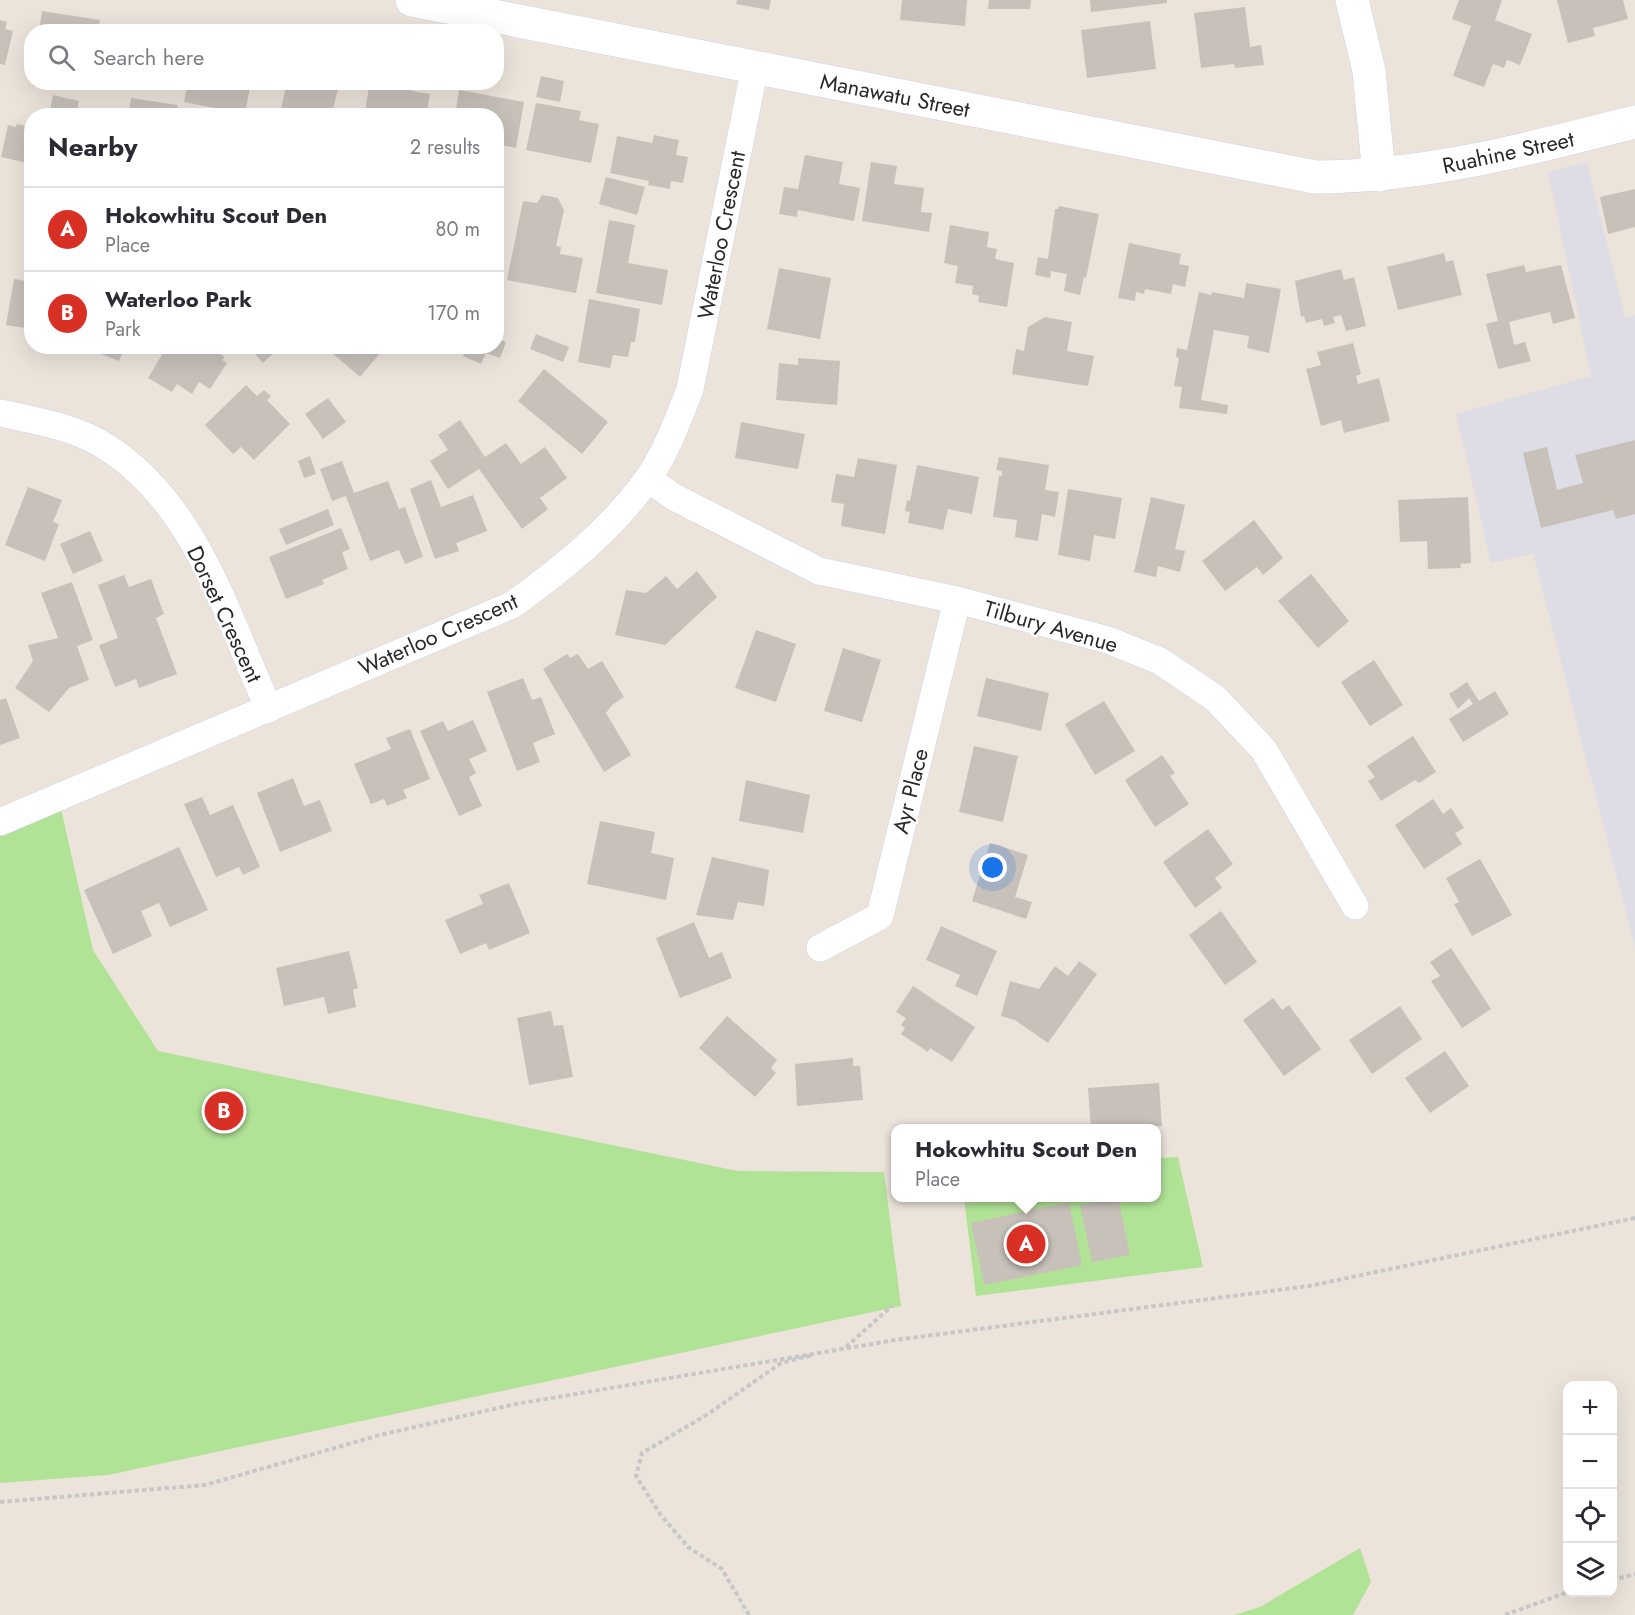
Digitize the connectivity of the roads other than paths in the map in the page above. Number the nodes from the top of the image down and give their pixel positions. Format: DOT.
graph roads {
  1 [pos="412,0"];
  2 [pos="1352,0"];
  3 [pos="755,67"];
  4 [pos="1635,122"];
  5 [pos="1379,175"];
  6 [pos="0,413"];
  7 [pos="648,479"];
  8 [pos="957,600"];
  9 [pos="269,708"];
  10 [pos="0,822"];
  11 [pos="1355,906"];
  12 [pos="820,948"];
  1 -- 3 [label="street, Manawatu Street"];
  2 -- 5 [label="street"];
  3 -- 5 [label="street, Manawatu Street"];
  3 -- 7 [label="street, Waterloo Crescent"];
  4 -- 5 [label="street, Ruahine Street"];
  6 -- 9 [label="street, Dorset Crescent"];
  7 -- 8 [label="street, Tilbury Avenue"];
  7 -- 9 [label="street, Waterloo Crescent"];
  8 -- 11 [label="street, Tilbury Avenue"];
  8 -- 12 [label="street, Ayr Place"];
  9 -- 10 [label="street, Waterloo Crescent"];
}
